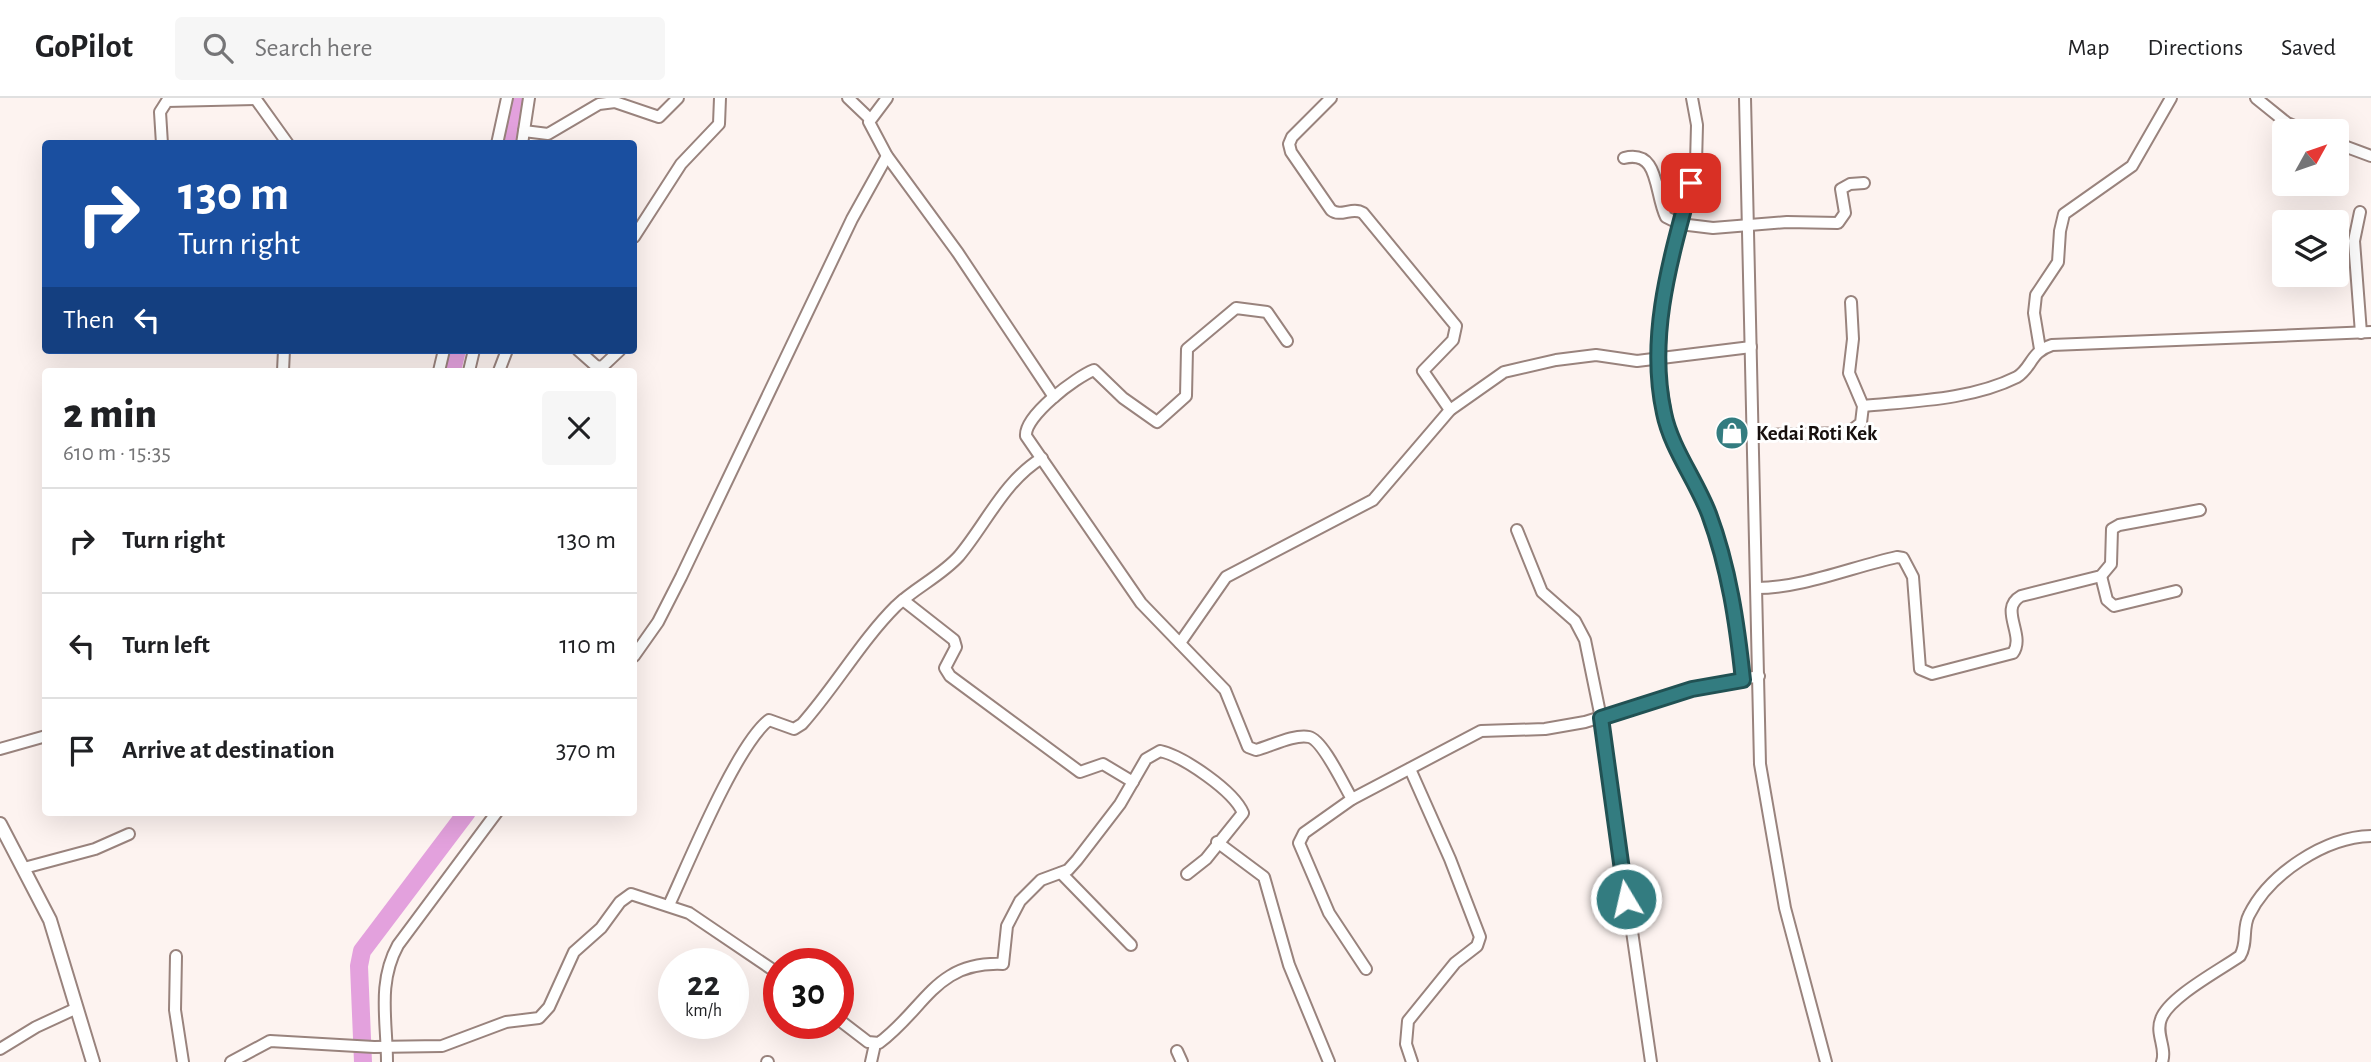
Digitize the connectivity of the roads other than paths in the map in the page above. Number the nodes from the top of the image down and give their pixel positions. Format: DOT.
graph roads {
  1 [pos="255,98"];
  2 [pos="507,98"];
  3 [pos="529,98"];
  4 [pos="678,98"];
  5 [pos="720,98"];
  6 [pos="848,98"];
  7 [pos="887,98"];
  8 [pos="1331,98"];
  9 [pos="1692,98"];
  10 [pos="1745,98"];
  11 [pos="2171,98"];
  12 [pos="2256,98"];
  13 [pos="869,118"];
  14 [pos="2282,119"];
  15 [pos="524,131"];
  16 [pos="162,140"];
  17 [pos="285,140"];
  18 [pos="498,140"];
  19 [pos="523,140"];
  20 [pos="2349,148"];
  21 [pos="887,156"];
  22 [pos="2371,156"];
  23 [pos="1623,158"];
  24 [pos="1864,183"];
  25 [pos="2360,212"];
  26 [pos="1680,225"];
  27 [pos="1746,226"];
  28 [pos="637,232"];
  29 [pos="1851,302"];
  30 [pos="2366,333"];
  31 [pos="1287,341"];
  32 [pos="1751,348"];
  33 [pos="2040,349"];
  34 [pos="582,354"];
  35 [pos="616,354"];
  36 [pos="1658,358"];
  37 [pos="1054,397"];
  38 [pos="1863,406"];
  39 [pos="1450,410"];
  40 [pos="1754,435"];
  41 [pos="1042,458"];
  42 [pos="2200,510"];
  43 [pos="1517,530"];
  44 [pos="2101,576"];
  45 [pos="1757,588"];
  46 [pos="2176,591"];
  47 [pos="903,600"];
  48 [pos="1180,643"];
  49 [pos="637,652"];
  50 [pos="1759,676"];
  51 [pos="1743,680"];
  52 [pos="1601,718"];
  53 [pos="42,737"];
  54 [pos="0,748"];
  55 [pos="1410,769"];
  56 [pos="1133,782"];
  57 [pos="1352,799"];
  58 [pos="494,816"];
  59 [pos="0,824"];
  60 [pos="129,834"];
  61 [pos="2371,836"];
  62 [pos="1217,842"];
  63 [pos="24,868"];
  64 [pos="1061,873"];
  65 [pos="1187,874"];
  66 [pos="669,905"];
  67 [pos="1131,945"];
  68 [pos="176,956"];
  69 [pos="763,963"];
  70 [pos="1366,969"];
  71 [pos="77,1008"];
  72 [pos="854,1031"];
  73 [pos="875,1044"];
  74 [pos="387,1047"];
  75 [pos="0,1049"];
  76 [pos="93,1062"];
  77 [pos="183,1062"];
  78 [pos="231,1062"];
  79 [pos="387,1062"];
  80 [pos="871,1062"];
  81 [pos="1329,1062"];
  82 [pos="1412,1062"];
  83 [pos="1651,1062"];
  84 [pos="1826,1062"];
  85 [pos="2162,1062"];
  1 -- 16 [label="street"];
  1 -- 17 [label="street"];
  2 -- 18 [label="street"];
  3 -- 15 [label="street"];
  4 -- 15 [label="street"];
  5 -- 28 [label="street"];
  6 -- 13 [label="street"];
  7 -- 13 [label="street"];
  8 -- 39 [label="street"];
  9 -- 26 [label="street"];
  10 -- 27 [label="street"];
  11 -- 33 [label="street"];
  12 -- 14 [label="street"];
  13 -- 21 [label="street"];
  15 -- 19 [label="street"];
  20 -- 22 [label="street"];
  21 -- 37 [label="street"];
  21 -- 49 [label="street"];
  23 -- 26 [label="street"];
  24 -- 27 [label="street"];
  25 -- 30 [label="street"];
  26 -- 27 [label="street"];
  26 -- 36 [label="street"];
  27 -- 32 [label="street"];
  29 -- 38 [label="street"];
  30 -- 33 [label="street"];
  31 -- 37 [label="street"];
  32 -- 36 [label="street"];
  32 -- 40 [label="street"];
  33 -- 38 [label="street"];
  34 -- 35 [label="street"];
  36 -- 39 [label="street"];
  36 -- 51 [label="street"];
  37 -- 41 [label="street"];
  38 -- 40 [label="street"];
  39 -- 48 [label="street"];
  40 -- 45 [label="street"];
  41 -- 47 [label="street"];
  41 -- 48 [label="street"];
  42 -- 44 [label="street"];
  43 -- 52 [label="street"];
  44 -- 45 [label="street"];
  44 -- 46 [label="street"];
  45 -- 50 [label="street"];
  47 -- 56 [label="street"];
  47 -- 66 [label="street"];
  48 -- 57 [label="street"];
  50 -- 51 [label="street"];
  50 -- 84 [label="street"];
  51 -- 52 [label="street"];
  52 -- 55 [label="street"];
  52 -- 83 [label="street"];
  53 -- 54 [label="street"];
  55 -- 57 [label="street"];
  55 -- 82 [label="street"];
  56 -- 62 [label="street"];
  56 -- 64 [label="street"];
  57 -- 70 [label="street"];
  58 -- 74 [label="street"];
  59 -- 63 [label="main road"];
  60 -- 63 [label="street"];
  61 -- 85 [label="street"];
  62 -- 65 [label="street"];
  62 -- 81 [label="street"];
  63 -- 71 [label="main road"];
  64 -- 67 [label="street"];
  64 -- 73 [label="street"];
  66 -- 69 [label="street"];
  66 -- 74 [label="street"];
  68 -- 77 [label="street"];
  71 -- 75 [label="street"];
  71 -- 76 [label="main road"];
  72 -- 73 [label="street"];
  73 -- 80 [label="street"];
  74 -- 78 [label="street"];
  74 -- 79 [label="street"];
}
